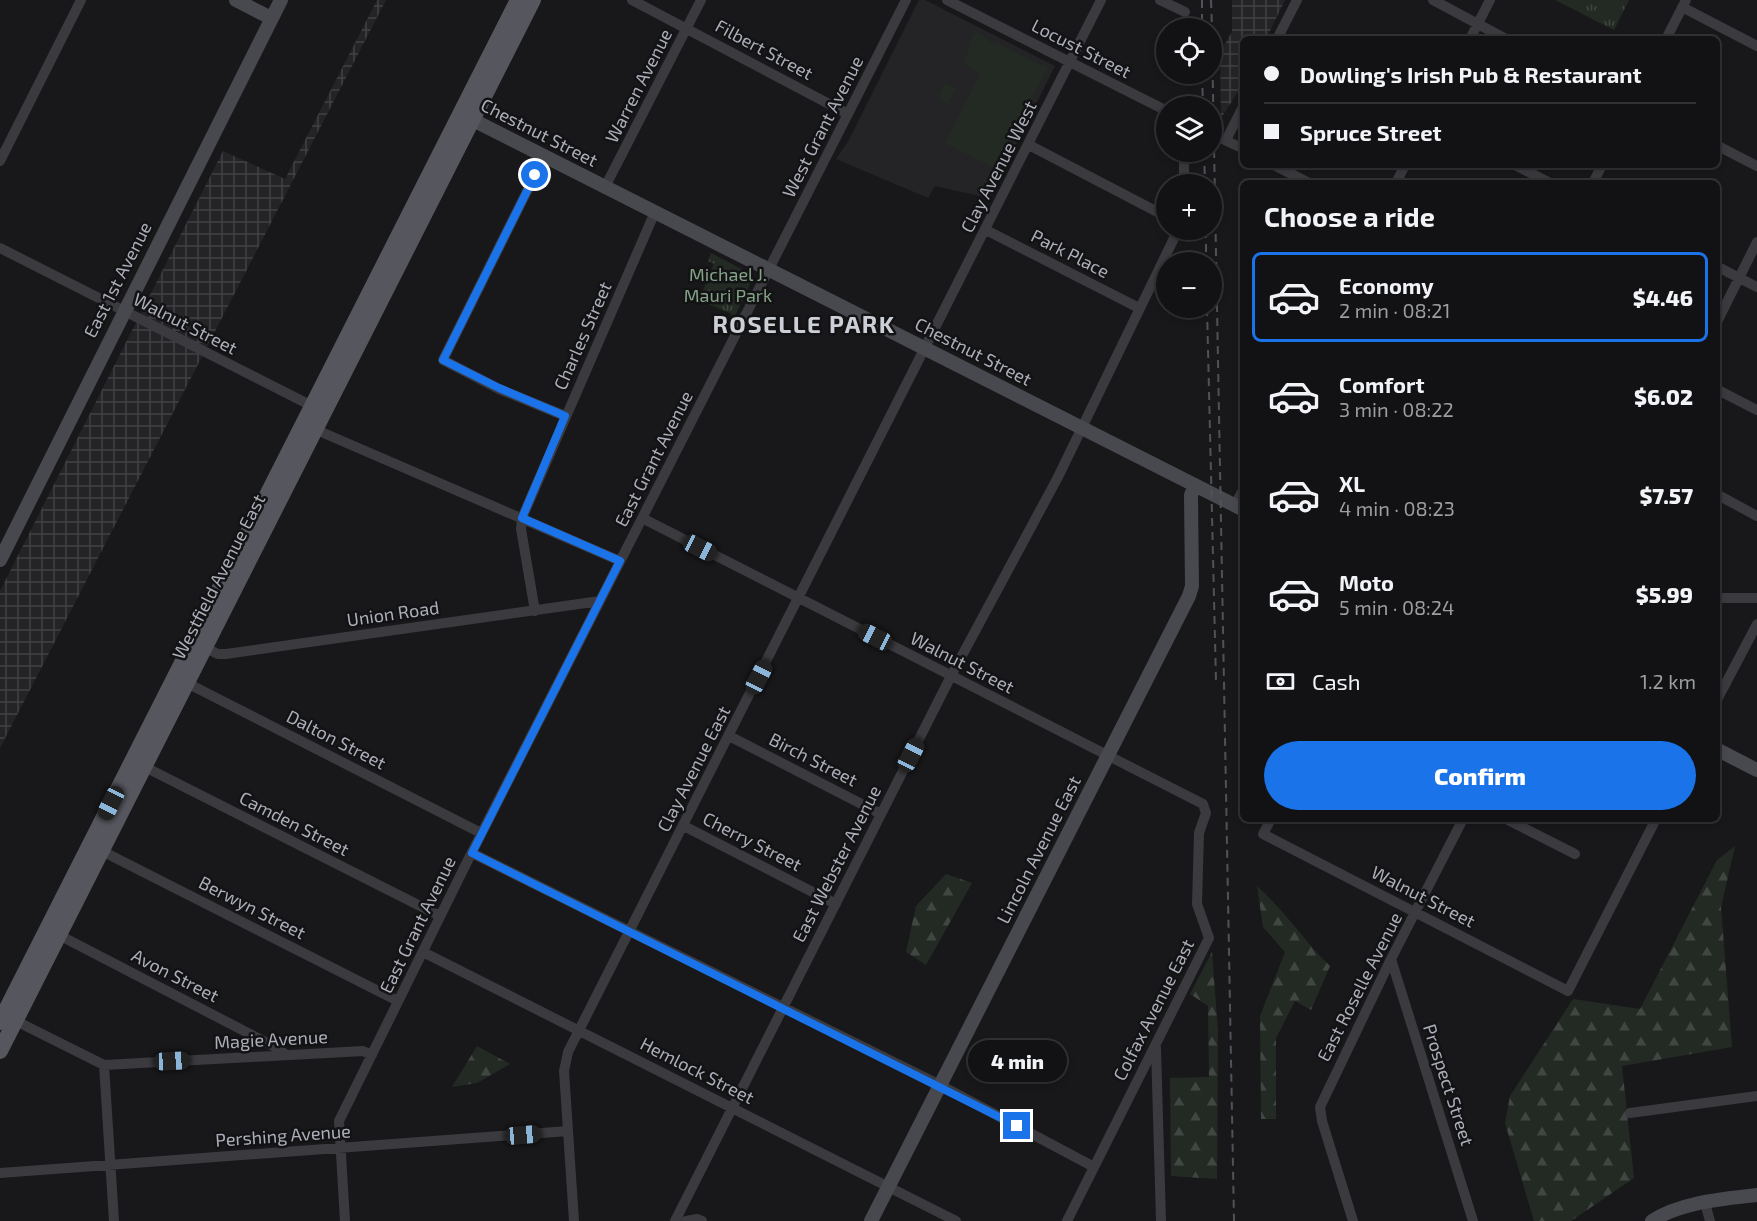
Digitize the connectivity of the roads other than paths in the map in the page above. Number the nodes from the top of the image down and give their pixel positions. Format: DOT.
graph roads {
  1 [pos="81,0"];
  2 [pos="236,0"];
  3 [pos="280,0"];
  4 [pos="518,0"];
  5 [pos="533,0"];
  6 [pos="632,0"];
  7 [pos="701,0"];
  8 [pos="906,0"];
  9 [pos="947,0"];
  10 [pos="1101,0"];
  11 [pos="1160,0"];
  12 [pos="1297,0"];
  13 [pos="1433,0"];
  14 [pos="1490,0"];
  15 [pos="1684,4"];
  16 [pos="1185,12"];
  17 [pos="272,18"];
  18 [pos="1478,25"];
  19 [pos="687,28"];
  20 [pos="1279,36"];
  21 [pos="1472,36"];
  22 [pos="1500,36"];
  23 [pos="1668,36"];
  24 [pos="1757,46"];
  25 [pos="1071,63"];
  26 [pos="1156,106"];
  27 [pos="1240,113"];
  28 [pos="848,114"];
  29 [pos="467,117"];
  30 [pos="1222,138"];
  31 [pos="1226,140"];
  32 [pos="1029,145"];
  33 [pos="1240,147"];
  34 [pos="1720,147"];
  35 [pos="545,155"];
  36 [pos="0,160"];
  37 [pos="1757,166"];
  38 [pos="1280,168"];
  39 [pos="1521,168"];
  40 [pos="1303,180"];
  41 [pos="1544,180"];
  42 [pos="605,187"];
  43 [pos="1156,211"];
  44 [pos="655,212"];
  45 [pos="986,230"];
  46 [pos="1173,240"];
  47 [pos="1757,242"];
  48 [pos="0,248"];
  49 [pos="1720,268"];
  50 [pos="769,269"];
  51 [pos="1739,278"];
  52 [pos="1757,287"];
  53 [pos="1139,308"];
  54 [pos="122,311"];
  55 [pos="1720,316"];
  56 [pos="924,348"];
  57 [pos="1720,391"];
  58 [pos="318,409"];
  59 [pos="1757,410"];
  60 [pos="565,416"];
  61 [pos="309,427"];
  62 [pos="1081,427"];
  63 [pos="1195,485"];
  64 [pos="1720,496"];
  65 [pos="1239,508"];
  66 [pos="1757,516"];
  67 [pos="522,518"];
  68 [pos="642,518"];
  69 [pos="0,560"];
  70 [pos="620,561"];
  71 [pos="798,598"];
  72 [pos="1720,598"];
  73 [pos="1757,598"];
  74 [pos="600,601"];
  75 [pos="535,611"];
  76 [pos="1757,624"];
  77 [pos="199,645"];
  78 [pos="951,676"];
  79 [pos="181,680"];
  80 [pos="1720,694"];
  81 [pos="729,736"];
  82 [pos="1720,751"];
  83 [pos="1107,755"];
  84 [pos="138,764"];
  85 [pos="1757,771"];
  86 [pos="1203,804"];
  87 [pos="881,814"];
  88 [pos="1269,822"];
  89 [pos="1462,822"];
  90 [pos="1512,822"];
  91 [pos="1654,822"];
  92 [pos="684,826"];
  93 [pos="481,833"];
  94 [pos="96,848"];
  95 [pos="472,853"];
  96 [pos="1575,854"];
  97 [pos="836,904"];
  98 [pos="1417,911"];
  99 [pos="440,916"];
  100 [pos="53,932"];
  101 [pos="631,932"];
  102 [pos="423,952"];
  103 [pos="1391,959"];
  104 [pos="398,1001"];
  105 [pos="783,1007"];
  106 [pos="6,1019"];
  107 [pos="580,1029"];
  108 [pos="1155,1044"];
  109 [pos="0,1052"];
  110 [pos="372,1054"];
  111 [pos="286,1055"];
  112 [pos="104,1065"];
  113 [pos="940,1085"];
  114 [pos="1757,1096"];
  115 [pos="732,1108"];
  116 [pos="1630,1113"];
  117 [pos="568,1131"];
  118 [pos="341,1148"];
  119 [pos="110,1165"];
  120 [pos="1094,1167"];
  121 [pos="0,1173"];
  122 [pos="888,1188"];
  123 [pos="1757,1195"];
  124 [pos="1706,1203"];
  125 [pos="114,1221"];
  126 [pos="345,1221"];
  127 [pos="574,1221"];
  128 [pos="675,1221"];
  129 [pos="686,1221"];
  130 [pos="702,1221"];
  131 [pos="871,1221"];
  132 [pos="956,1221"];
  133 [pos="1067,1221"];
  134 [pos="1161,1221"];
  135 [pos="1353,1221"];
  136 [pos="1473,1221"];
  137 [pos="1652,1221"];
  138 [pos="1710,1221"];
  1 -- 36 [label="street"];
  2 -- 17 [label="street"];
  3 -- 17 [label="street, East 1st Avenue"];
  4 -- 29 [label="main road"];
  5 -- 29 [label="main road"];
  6 -- 19 [label="street, Filbert Street"];
  7 -- 19 [label="street, Warren Avenue"];
  8 -- 28 [label="street, West Grant Avenue"];
  9 -- 25 [label="street, Locust Street"];
  10 -- 25 [label="street, Clay Avenue West"];
  11 -- 16 [label="street"];
  12 -- 20 [label="street"];
  13 -- 18 [label="street"];
  14 -- 18 [label="street"];
  15 -- 23 [label="street"];
  15 -- 24 [label="street"];
  17 -- 54 [label="street, East 1st Avenue"];
  18 -- 21 [label="street"];
  18 -- 22 [label="street"];
  19 -- 28 [label="street, Filbert Street"];
  19 -- 42 [label="street, Warren Avenue"];
  25 -- 26 [label="street, Locust Street"];
  25 -- 32 [label="street, Clay Avenue West"];
  27 -- 31 [label="street"];
  28 -- 50 [label="street, West Grant Avenue"];
  29 -- 35 [label="street, Chestnut Street"];
  29 -- 58 [label="main road, Westfield Avenue East"];
  30 -- 31 [label="street"];
  31 -- 33 [label="street"];
  32 -- 43 [label="street"];
  32 -- 45 [label="street, Clay Avenue West"];
  34 -- 37 [label="street"];
  35 -- 42 [label="street, Chestnut Street"];
  35 -- 60 [label="street"];
  38 -- 40 [label="street"];
  39 -- 41 [label="street"];
  42 -- 44 [label="street, Chestnut Street"];
  44 -- 50 [label="street, Chestnut Street"];
  44 -- 60 [label="street, Charles Street"];
  45 -- 53 [label="street, Park Place"];
  45 -- 56 [label="street, Clay Avenue West"];
  46 -- 53 [label="street, East Webster Avenue"];
  47 -- 51 [label="street"];
  48 -- 54 [label="street, Walnut Street"];
  49 -- 51 [label="street"];
  50 -- 56 [label="street, Chestnut Street"];
  50 -- 68 [label="street, East Grant Avenue"];
  51 -- 52 [label="street"];
  51 -- 55 [label="street"];
  53 -- 62 [label="street, East Webster Avenue"];
  54 -- 58 [label="street, Walnut Street"];
  54 -- 69 [label="street, East 1st Avenue"];
  56 -- 62 [label="street, Chestnut Street"];
  56 -- 71 [label="street, Clay Avenue East"];
  57 -- 59 [label="street"];
  58 -- 61 [label="main road, Westfield Avenue East"];
  60 -- 67 [label="street, Charles Street"];
  61 -- 67 [label="street"];
  61 -- 77 [label="main road, Westfield Avenue East"];
  62 -- 63 [label="street, Chestnut Street"];
  62 -- 78 [label="street, East Webster Avenue"];
  63 -- 65 [label="street, Chestnut Street"];
  63 -- 83 [label="street, Lincoln Avenue East"];
  64 -- 66 [label="street"];
  67 -- 70 [label="street"];
  67 -- 75 [label="street, Charles Street"];
  68 -- 70 [label="street, East Grant Avenue"];
  68 -- 71 [label="street, Walnut Street"];
  70 -- 74 [label="street, East Grant Avenue"];
  71 -- 78 [label="street, Walnut Street"];
  71 -- 81 [label="street, Clay Avenue East"];
  72 -- 73 [label="street"];
  74 -- 75 [label="street, Union Road"];
  74 -- 93 [label="street, East Grant Avenue"];
  75 -- 77 [label="street, Union Road"];
  76 -- 80 [label="street"];
  77 -- 79 [label="main road, Westfield Avenue East"];
  78 -- 83 [label="street, Walnut Street"];
  78 -- 87 [label="street, East Webster Avenue"];
  79 -- 84 [label="main road, Westfield Avenue East"];
  79 -- 93 [label="street, Dalton Street"];
  81 -- 87 [label="street, Birch Street"];
  81 -- 92 [label="street, Clay Avenue East"];
  82 -- 85 [label="street"];
  83 -- 86 [label="street, Walnut Street"];
  83 -- 113 [label="street, Lincoln Avenue East"];
  84 -- 94 [label="main road, Westfield Avenue East"];
  84 -- 99 [label="street, Camden Street"];
  86 -- 108 [label="street, Colfax Avenue East"];
  87 -- 97 [label="street, East Webster Avenue"];
  88 -- 98 [label="street, Walnut Street"];
  89 -- 98 [label="street, East Roselle Avenue"];
  90 -- 96 [label="street"];
  91 -- 98 [label="street, Walnut Street"];
  92 -- 97 [label="street, Cherry Street"];
  92 -- 101 [label="street, Clay Avenue East"];
  93 -- 95 [label="street, East Grant Avenue"];
  94 -- 100 [label="main road, Westfield Avenue East"];
  94 -- 104 [label="street, Berwyn Street"];
  95 -- 99 [label="street, East Grant Avenue"];
  95 -- 101 [label="street"];
  97 -- 105 [label="street, East Webster Avenue"];
  98 -- 103 [label="street, East Roselle Avenue"];
  99 -- 102 [label="street, East Grant Avenue"];
  100 -- 106 [label="main road, Westfield Avenue East"];
  100 -- 111 [label="street, Avon Street"];
  101 -- 105 [label="street"];
  101 -- 107 [label="street, Clay Avenue East"];
  102 -- 104 [label="street, East Grant Avenue"];
  102 -- 107 [label="street, Hemlock Street"];
  103 -- 135 [label="street, East Roselle Avenue"];
  103 -- 136 [label="street, Prospect Street"];
  104 -- 110 [label="street, East Grant Avenue"];
  105 -- 113 [label="street"];
  105 -- 115 [label="street, East Webster Avenue"];
  106 -- 109 [label="main road, Westfield Avenue East"];
  106 -- 112 [label="street, Magie Avenue"];
  107 -- 115 [label="street, Hemlock Street"];
  107 -- 117 [label="street, Clay Avenue East"];
  108 -- 120 [label="street, Colfax Avenue East"];
  108 -- 134 [label="street"];
  110 -- 111 [label="street, Magie Avenue"];
  110 -- 118 [label="street, East Grant Avenue"];
  111 -- 112 [label="street, Magie Avenue"];
  112 -- 119 [label="street"];
  113 -- 120 [label="street"];
  113 -- 122 [label="street, Lincoln Avenue East"];
  114 -- 116 [label="street"];
  115 -- 122 [label="street, Hemlock Street"];
  115 -- 128 [label="street, East Webster Avenue"];
  117 -- 118 [label="street, Pershing Avenue"];
  117 -- 127 [label="street, Clay Avenue East"];
  118 -- 119 [label="street, Pershing Avenue"];
  118 -- 126 [label="street, East Grant Avenue"];
  119 -- 121 [label="street, Pershing Avenue"];
  119 -- 125 [label="street"];
  120 -- 133 [label="street, Colfax Avenue East"];
  122 -- 131 [label="street, Lincoln Avenue East"];
  122 -- 132 [label="street, Hemlock Street"];
  123 -- 124 [label="street"];
  124 -- 137 [label="street"];
  124 -- 138 [label="street"];
  129 -- 130 [label="street"];
}
